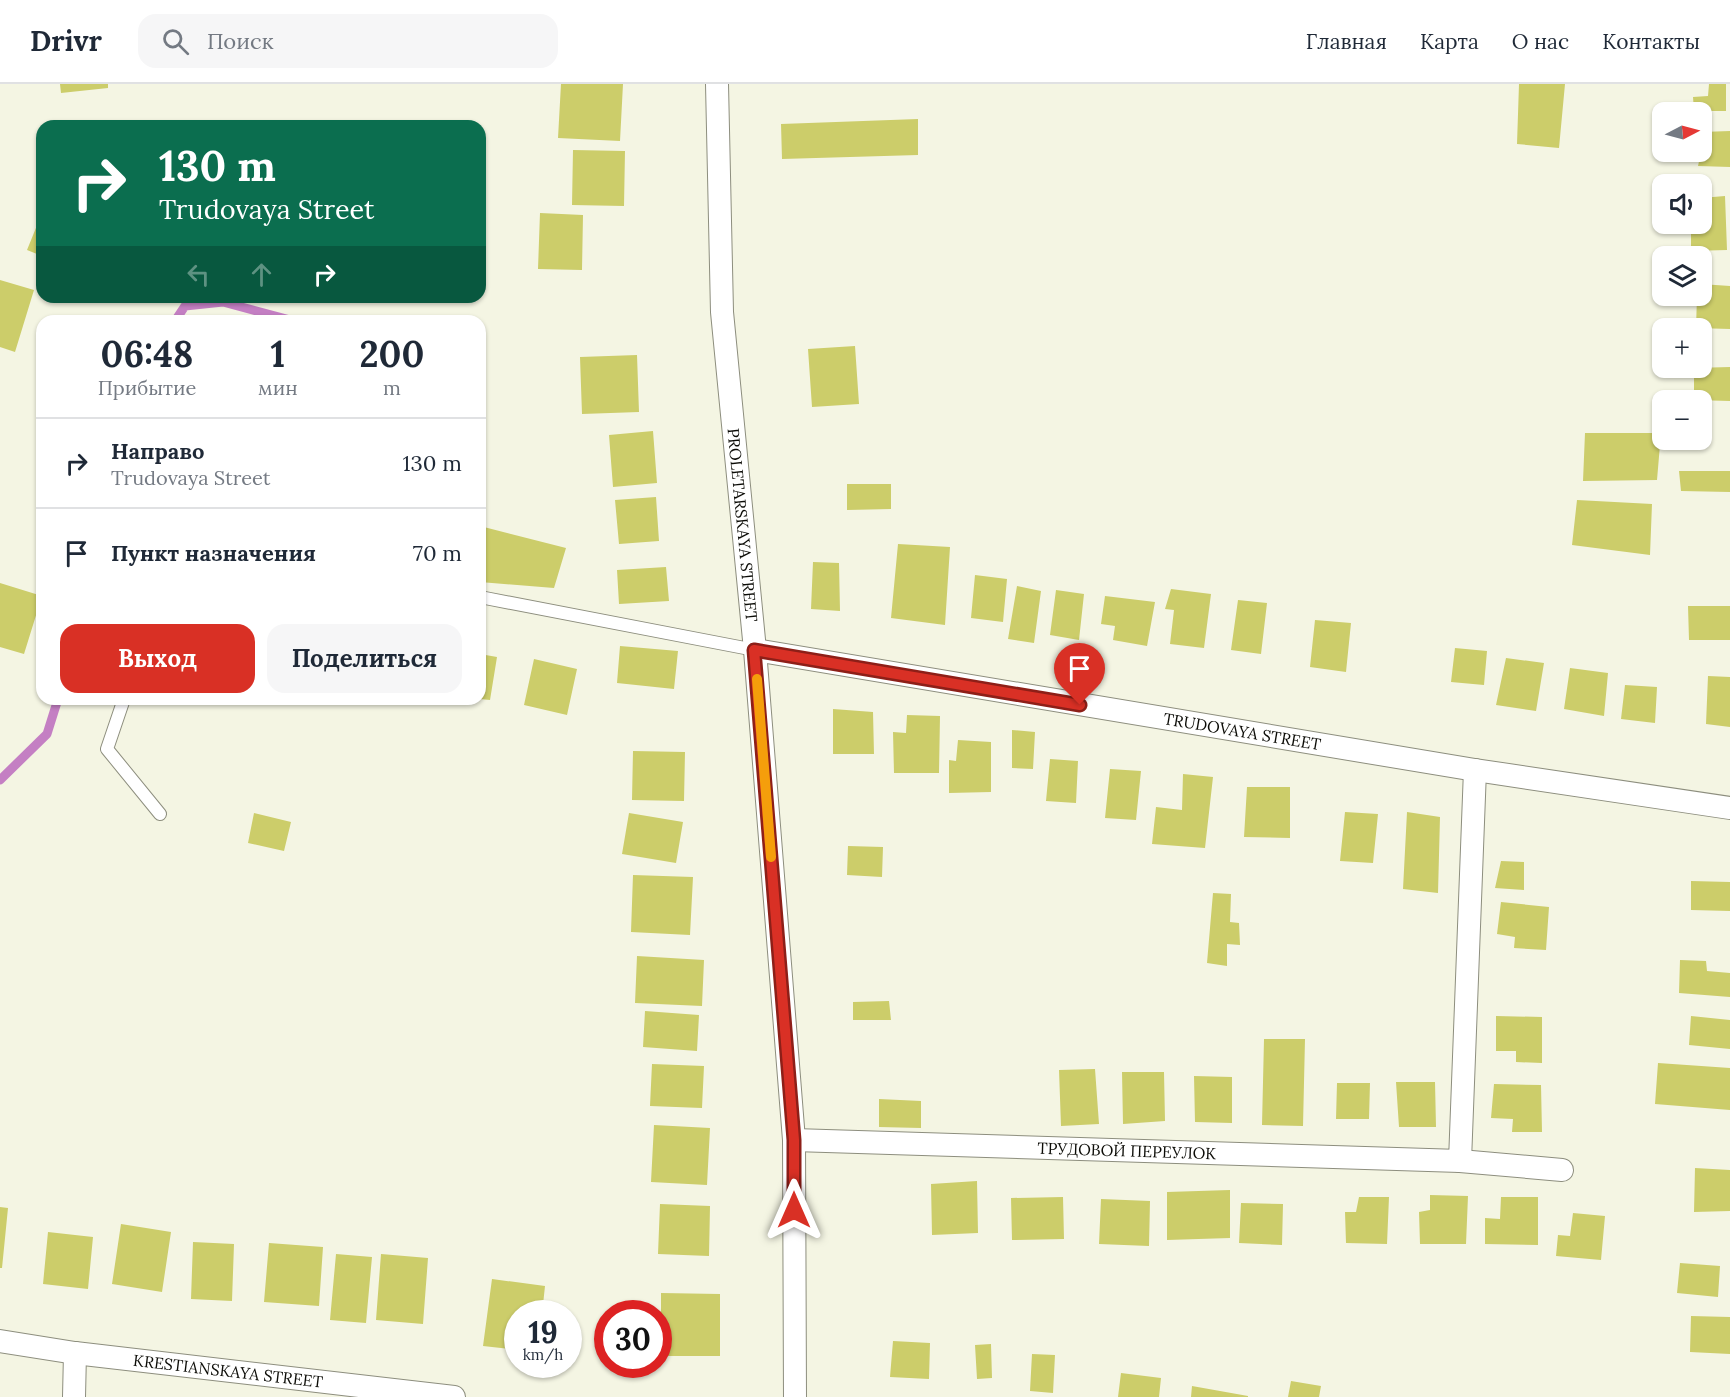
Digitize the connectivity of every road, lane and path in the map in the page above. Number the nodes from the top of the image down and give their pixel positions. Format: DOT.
graph roads {
  1 [pos="717,84"];
  2 [pos="486,598"];
  3 [pos="754,650"];
  4 [pos="122,705"];
  5 [pos="1475,770"];
  6 [pos="1730,808"];
  7 [pos="160,814"];
  8 [pos="794,1140"];
  9 [pos="1460,1161"];
  10 [pos="1562,1170"];
  11 [pos="0,1341"];
  12 [pos="75,1353"];
  13 [pos="74,1397"];
  14 [pos="454,1397"];
  15 [pos="795,1397"];
  1 -- 3 [label="street, PROLETARSKAYA STREET"];
  2 -- 3 [label="lane"];
  3 -- 5 [label="street, TRUDOVAYA STREET"];
  3 -- 8 [label="street, PROLETARSKAYA STREET"];
  4 -- 7 [label="lane"];
  5 -- 6 [label="street, TRUDOVAYA STREET"];
  5 -- 9 [label="street"];
  8 -- 9 [label="street, ТРУДОВОЙ ПЕРЕУЛОК"];
  8 -- 15 [label="street, PROLETARSKAYA STREET"];
  9 -- 10 [label="street, ТРУДОВОЙ ПЕРЕУЛОК"];
  11 -- 12 [label="street, KRESTIANSKAYA STREET"];
  12 -- 13 [label="street"];
  12 -- 14 [label="street, KRESTIANSKAYA STREET"];
}
